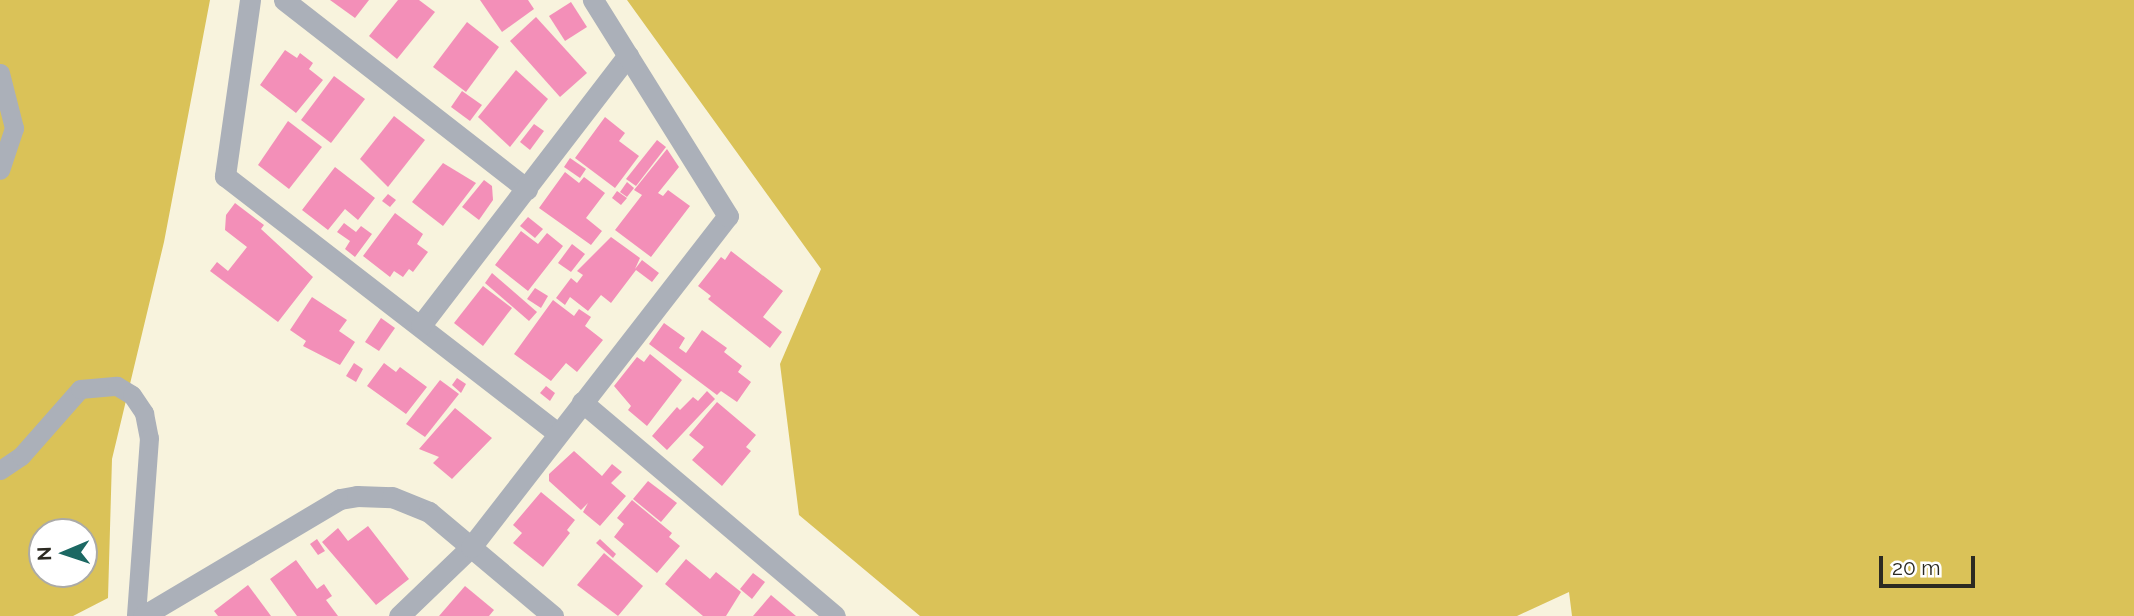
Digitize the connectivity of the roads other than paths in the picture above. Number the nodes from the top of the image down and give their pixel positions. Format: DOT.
graph roads {
  1 [pos="250,0"];
  2 [pos="284,0"];
  3 [pos="593,0"];
  4 [pos="628,55"];
  5 [pos="0,73"];
  6 [pos="0,170"];
  7 [pos="527,189"];
  8 [pos="421,325"];
  9 [pos="582,402"];
  10 [pos="558,433"];
  11 [pos="0,470"];
  12 [pos="471,547"];
  13 [pos="136,616"];
  14 [pos="143,616"];
  15 [pos="399,616"];
  16 [pos="552,616"];
  17 [pos="835,616"];
  1 -- 8 [label="street"];
  2 -- 7 [label="street"];
  3 -- 4 [label="street"];
  4 -- 7 [label="street"];
  4 -- 9 [label="street"];
  5 -- 6 [label="lane"];
  7 -- 8 [label="street"];
  8 -- 10 [label="street"];
  9 -- 10 [label="street"];
  9 -- 17 [label="street"];
  10 -- 12 [label="street"];
  11 -- 13 [label="lane"];
  12 -- 14 [label="street"];
  12 -- 15 [label="street"];
  12 -- 16 [label="street"];
}
